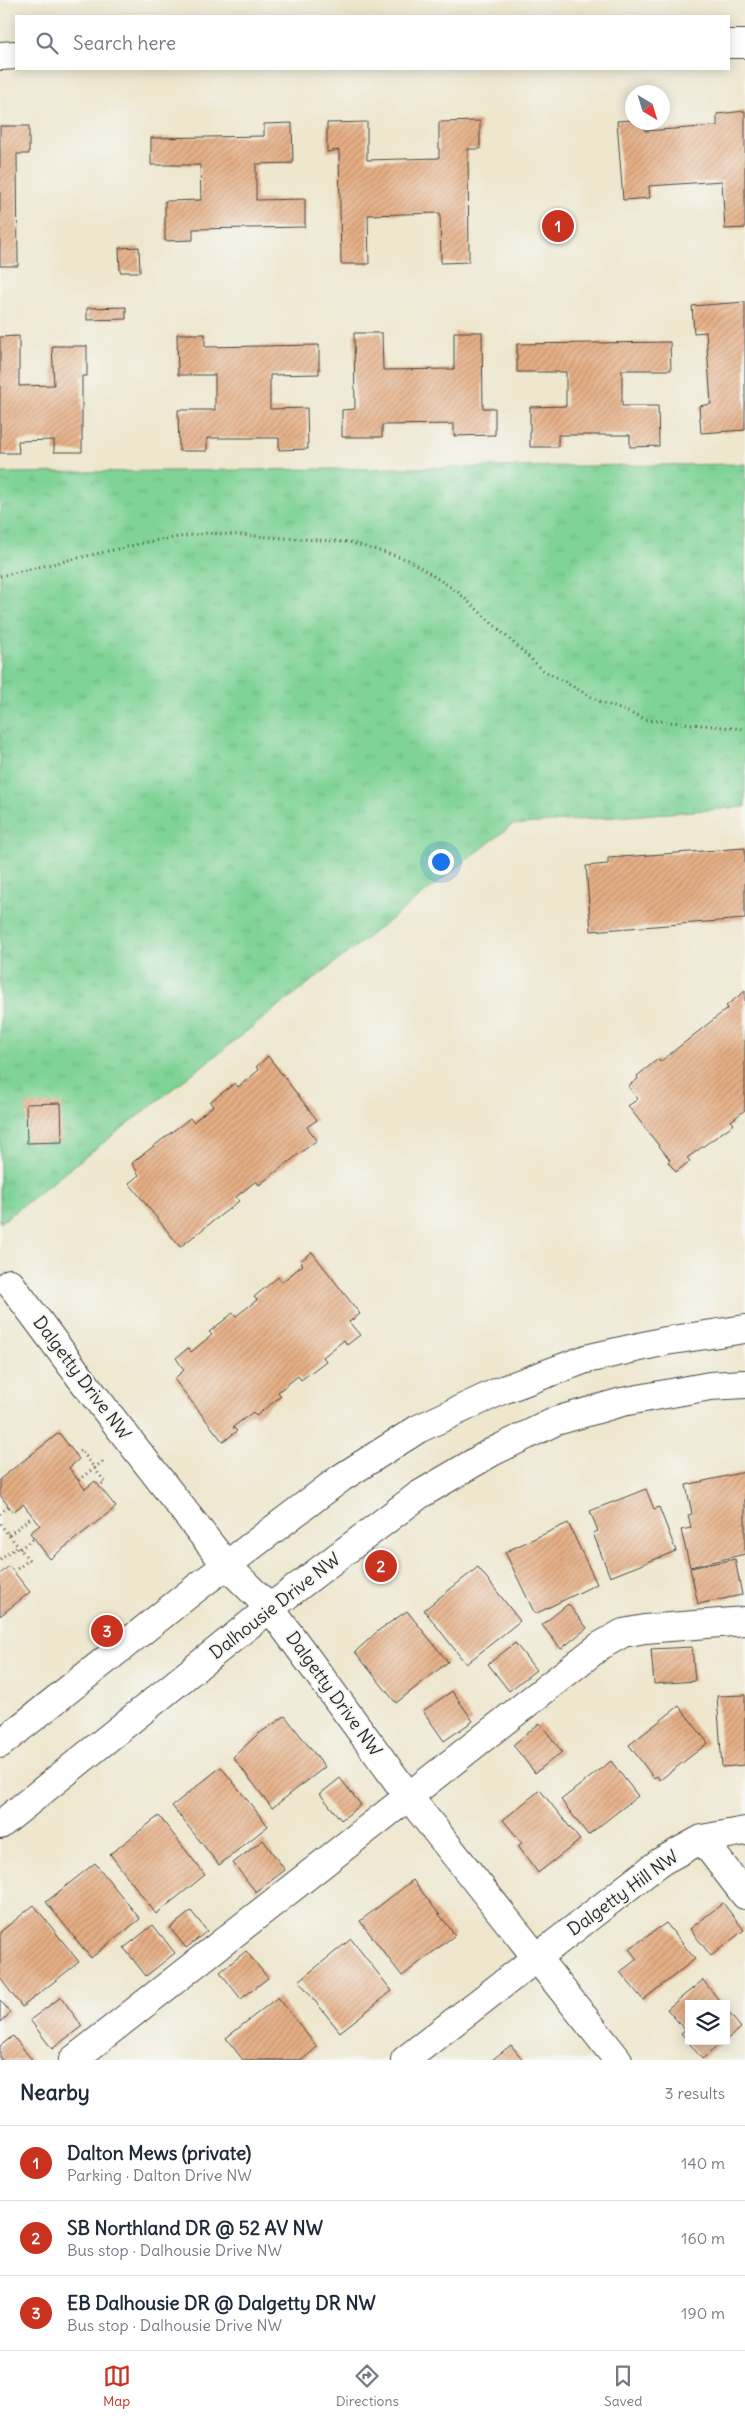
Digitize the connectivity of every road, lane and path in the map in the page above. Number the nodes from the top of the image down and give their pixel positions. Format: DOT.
graph roads {
  1 [pos="730,44"];
  2 [pos="745,44"];
  3 [pos="0,56"];
  4 [pos="15,56"];
  5 [pos="0,576"];
  6 [pos="745,729"];
  7 [pos="10,1284"];
  8 [pos="745,1329"];
  9 [pos="745,1384"];
  10 [pos="76,1454"];
  11 [pos="107,1458"];
  12 [pos="95,1468"];
  13 [pos="78,1480"];
  14 [pos="100,1486"];
  15 [pos="9,1506"];
  16 [pos="0,1514"];
  17 [pos="33,1516"];
  18 [pos="0,1524"];
  19 [pos="2,1529"];
  20 [pos="9,1535"];
  21 [pos="34,1538"];
  22 [pos="19,1547"];
  23 [pos="0,1560"];
  24 [pos="228,1566"];
  25 [pos="14,1572"];
  26 [pos="270,1608"];
  27 [pos="745,1621"];
  28 [pos="0,1744"];
  29 [pos="409,1797"];
  30 [pos="0,1825"];
  31 [pos="745,1830"];
  32 [pos="702,1840"];
  33 [pos="745,1895"];
  34 [pos="535,1958"];
  35 [pos="73,2060"];
  36 [pos="405,2060"];
  37 [pos="618,2060"];
  1 -- 2 [label="street"];
  3 -- 4 [label="street"];
  5 -- 6 [label="path"];
  7 -- 24 [label="street, Dalgetty Drive NW"];
  8 -- 24 [label="street"];
  9 -- 26 [label="street, Dalhousie Drive NW"];
  10 -- 12 [label="path"];
  11 -- 12 [label="path"];
  12 -- 13 [label="path"];
  12 -- 14 [label="path"];
  15 -- 16 [label="path"];
  17 -- 20 [label="path"];
  18 -- 19 [label="path"];
  19 -- 20 [label="path"];
  20 -- 22 [label="path"];
  21 -- 22 [label="path"];
  22 -- 23 [label="path"];
  22 -- 25 [label="path"];
  24 -- 26 [label="street, Dalgetty Drive NW"];
  24 -- 28 [label="street"];
  26 -- 29 [label="street, Dalgetty Drive NW"];
  26 -- 30 [label="street, Dalhousie Drive NW"];
  27 -- 29 [label="street"];
  29 -- 34 [label="street, Dalgetty Drive NW"];
  29 -- 35 [label="street"];
  31 -- 32 [label="street, Dalgetty Hill NW"];
  32 -- 33 [label="street"];
  32 -- 34 [label="street, Dalgetty Hill NW"];
  34 -- 36 [label="street, Dalgetty Hill NW"];
  34 -- 37 [label="street, Dalgetty Drive NW"];
}
